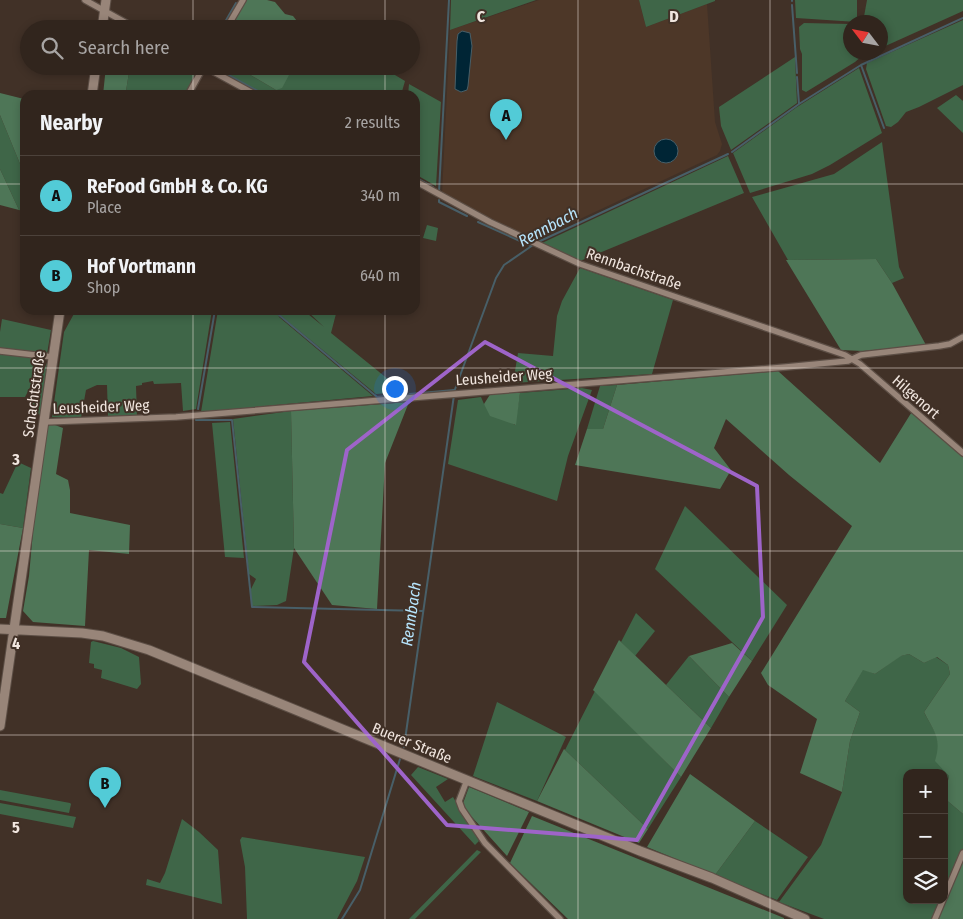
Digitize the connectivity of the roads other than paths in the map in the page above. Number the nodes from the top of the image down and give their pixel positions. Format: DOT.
graph roads {
  1 [pos="85,0"];
  2 [pos="106,0"];
  3 [pos="243,0"];
  4 [pos="104,11"];
  5 [pos="103,20"];
  6 [pos="120,20"];
  7 [pos="231,20"];
  8 [pos="95,75"];
  9 [pos="199,75"];
  10 [pos="220,75"];
  11 [pos="93,90"];
  12 [pos="191,90"];
  13 [pos="247,90"];
  14 [pos="420,184"];
  15 [pos="59,315"];
  16 [pos="963,337"];
  17 [pos="0,351"];
  18 [pos="54,357"];
  19 [pos="853,359"];
  20 [pos="44,422"];
  21 [pos="963,453"];
  22 [pos="0,629"];
  23 [pos="14,630"];
  24 [pos="0,726"];
  25 [pos="467,780"];
  26 [pos="963,853"];
  27 [pos="948,889"];
  28 [pos="942,904"];
  29 [pos="560,919"];
  30 [pos="804,919"];
  31 [pos="936,919"];
  1 -- 4 [label="street"];
  2 -- 4 [label="main road"];
  3 -- 7 [label="street"];
  4 -- 5 [label="main road"];
  4 -- 6 [label="street"];
  8 -- 11 [label="main road"];
  9 -- 12 [label="street"];
  10 -- 13 [label="street"];
  14 -- 19 [label="street, Rennbachstraße"];
  15 -- 18 [label="main road, Schachtstraße"];
  16 -- 19 [label="street, Leusheider Weg"];
  17 -- 18 [label="street"];
  18 -- 20 [label="main road, Schachtstraße"];
  19 -- 20 [label="street, Leusheider Weg"];
  19 -- 21 [label="street, Hilgenort"];
  20 -- 23 [label="main road, Schachtstraße"];
  22 -- 23 [label="main road, Buerer Straße"];
  23 -- 24 [label="main road, Schachtstraße"];
  23 -- 25 [label="main road, Buerer Straße"];
  25 -- 29 [label="street"];
  25 -- 30 [label="main road, Buerer Straße"];
  26 -- 27 [label="street"];
  28 -- 31 [label="street"];
}
